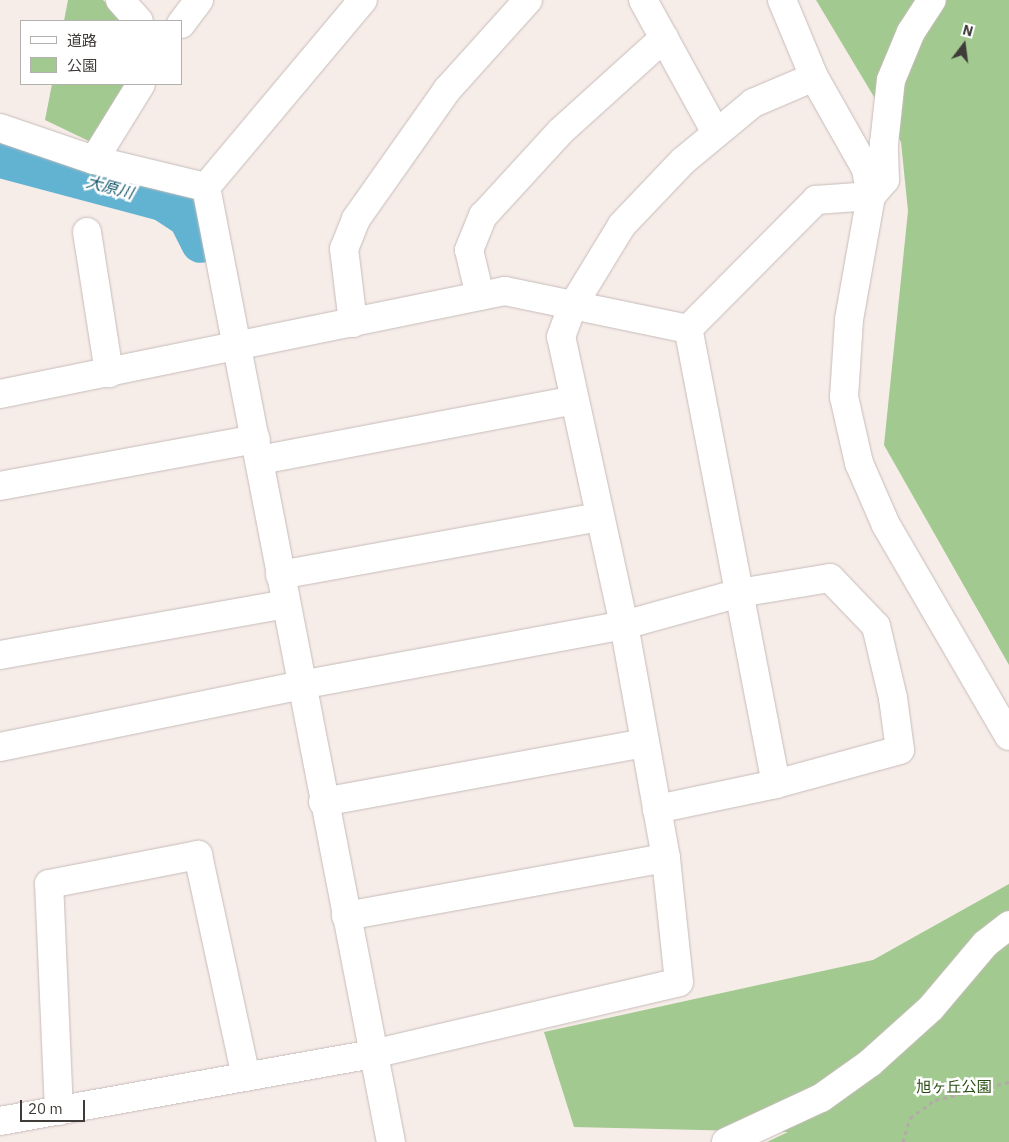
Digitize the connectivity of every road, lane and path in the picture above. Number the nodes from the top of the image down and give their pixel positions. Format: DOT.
graph roads {
  1 [pos="120,0"];
  2 [pos="199,0"];
  3 [pos="363,0"];
  4 [pos="642,0"];
  5 [pos="782,0"];
  6 [pos="932,0"];
  7 [pos="515,5"];
  8 [pos="139,20"];
  9 [pos="182,23"];
  10 [pos="664,38"];
  11 [pos="814,77"];
  12 [pos="140,85"];
  13 [pos="0,128"];
  14 [pos="716,133"];
  15 [pos="94,160"];
  16 [pos="206,187"];
  17 [pos="871,196"];
  18 [pos="87,232"];
  19 [pos="480,296"];
  20 [pos="572,307"];
  21 [pos="354,323"];
  22 [pos="688,329"];
  23 [pos="239,348"];
  24 [pos="109,373"];
  25 [pos="0,394"];
  26 [pos="574,400"];
  27 [pos="258,450"];
  28 [pos="0,486"];
  29 [pos="600,517"];
  30 [pos="280,575"];
  31 [pos="739,593"];
  32 [pos="286,604"];
  33 [pos="624,625"];
  34 [pos="0,655"];
  35 [pos="301,685"];
  36 [pos="1009,736"];
  37 [pos="645,742"];
  38 [pos="0,747"];
  39 [pos="776,784"];
  40 [pos="324,802"];
  41 [pos="657,809"];
  42 [pos="666,858"];
  43 [pos="346,916"];
  44 [pos="1009,925"];
  45 [pos="373,1054"];
  46 [pos="246,1077"];
  47 [pos="1009,1082"];
  48 [pos="58,1111"];
  49 [pos="0,1121"];
  50 [pos="392,1142"];
  51 [pos="726,1142"];
  52 [pos="903,1142"];
  1 -- 8 [label="street"];
  2 -- 9 [label="street"];
  3 -- 16 [label="street"];
  4 -- 10 [label="street"];
  5 -- 11 [label="street"];
  6 -- 17 [label="street"];
  7 -- 21 [label="street"];
  10 -- 14 [label="street"];
  10 -- 19 [label="street"];
  11 -- 14 [label="street"];
  11 -- 17 [label="street"];
  12 -- 15 [label="street"];
  13 -- 15 [label="street"];
  14 -- 20 [label="street"];
  15 -- 16 [label="street"];
  16 -- 23 [label="street"];
  17 -- 22 [label="street"];
  17 -- 36 [label="street"];
  18 -- 24 [label="street"];
  19 -- 20 [label="street"];
  19 -- 21 [label="street"];
  20 -- 22 [label="street"];
  20 -- 26 [label="street"];
  21 -- 23 [label="street"];
  22 -- 31 [label="street"];
  23 -- 24 [label="street"];
  23 -- 27 [label="street"];
  24 -- 25 [label="street"];
  26 -- 27 [label="street"];
  26 -- 29 [label="street"];
  27 -- 28 [label="street"];
  27 -- 30 [label="street"];
  29 -- 30 [label="street"];
  29 -- 33 [label="street"];
  30 -- 32 [label="street"];
  31 -- 33 [label="street"];
  31 -- 39 [label="street"];
  31 -- 39 [label="street"];
  32 -- 34 [label="street"];
  32 -- 35 [label="street"];
  33 -- 35 [label="street"];
  33 -- 37 [label="street"];
  35 -- 38 [label="street"];
  35 -- 40 [label="street"];
  37 -- 40 [label="street"];
  37 -- 41 [label="street"];
  39 -- 41 [label="street"];
  40 -- 43 [label="street"];
  41 -- 42 [label="street"];
  42 -- 43 [label="street"];
  42 -- 45 [label="street"];
  43 -- 45 [label="street"];
  44 -- 51 [label="street"];
  45 -- 46 [label="street"];
  45 -- 50 [label="street"];
  46 -- 48 [label="street"];
  46 -- 48 [label="street"];
  47 -- 52 [label="path"];
  48 -- 49 [label="street"];
}
